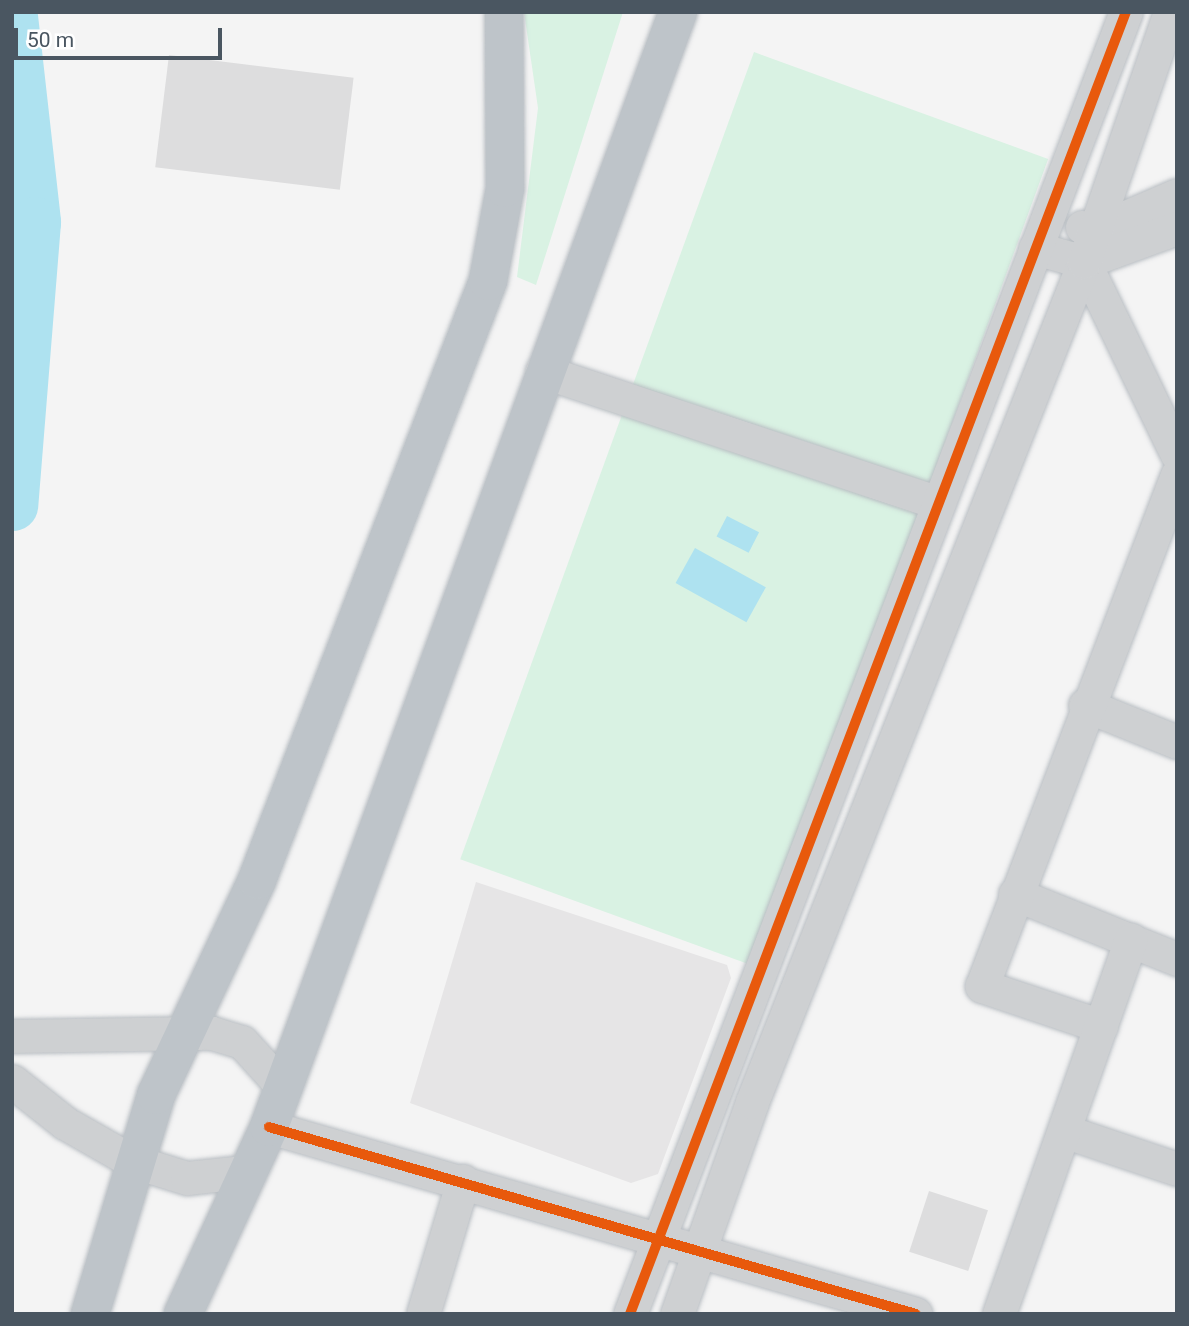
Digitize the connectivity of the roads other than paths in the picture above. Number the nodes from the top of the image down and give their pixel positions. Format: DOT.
graph roads {
  1 [pos="504,12"];
  2 [pos="678,12"];
  3 [pos="1126,12"];
  4 [pos="1170,12"];
  5 [pos="1177,195"];
  6 [pos="1048,217"];
  7 [pos="1177,228"];
  8 [pos="1094,230"];
  9 [pos="1035,248"];
  10 [pos="1084,262"];
  11 [pos="542,371"];
  12 [pos="1177,454"];
  13 [pos="1177,475"];
  14 [pos="939,503"];
  15 [pos="1166,533"];
  16 [pos="1085,705"];
  17 [pos="1177,742"];
  18 [pos="1015,894"];
  19 [pos="1131,940"];
  20 [pos="1177,958"];
  21 [pos="1101,1026"];
  22 [pos="182,1031"];
  23 [pos="12,1036"];
  24 [pos="12,1081"];
  25 [pos="283,1087"];
  26 [pos="268,1127"];
  27 [pos="1064,1131"];
  28 [pos="132,1161"];
  29 [pos="1177,1169"];
  30 [pos="251,1171"];
  31 [pos="463,1181"];
  32 [pos="655,1239"];
  33 [pos="699,1252"];
  34 [pos="902,1312"];
  35 [pos="89,1314"];
  36 [pos="183,1314"];
  37 [pos="423,1314"];
  38 [pos="630,1314"];
  39 [pos="677,1314"];
  40 [pos="999,1314"];
  1 -- 22 [label="highway"];
  2 -- 11 [label="highway"];
  3 -- 6 [label="street"];
  4 -- 8 [label="street"];
  5 -- 8 [label="street"];
  6 -- 8 [label="street"];
  6 -- 9 [label="street"];
  7 -- 10 [label="street"];
  8 -- 10 [label="street"];
  9 -- 10 [label="street"];
  9 -- 14 [label="street"];
  10 -- 12 [label="street"];
  10 -- 33 [label="street"];
  11 -- 14 [label="street"];
  11 -- 25 [label="highway"];
  13 -- 15 [label="street"];
  14 -- 32 [label="street"];
  15 -- 16 [label="street"];
  16 -- 17 [label="street"];
  16 -- 18 [label="street"];
  18 -- 19 [label="street"];
  18 -- 21 [label="street"];
  19 -- 20 [label="street"];
  19 -- 21 [label="street"];
  21 -- 27 [label="street"];
  22 -- 23 [label="street"];
  22 -- 25 [label="street"];
  22 -- 28 [label="highway"];
  24 -- 28 [label="street"];
  25 -- 26 [label="highway"];
  26 -- 30 [label="highway"];
  26 -- 31 [label="street"];
  27 -- 29 [label="street"];
  27 -- 40 [label="street"];
  28 -- 30 [label="street"];
  28 -- 35 [label="highway"];
  30 -- 36 [label="highway"];
  31 -- 32 [label="street"];
  31 -- 37 [label="street"];
  32 -- 33 [label="street"];
  32 -- 38 [label="street"];
  33 -- 34 [label="street"];
  33 -- 39 [label="street"];
}
